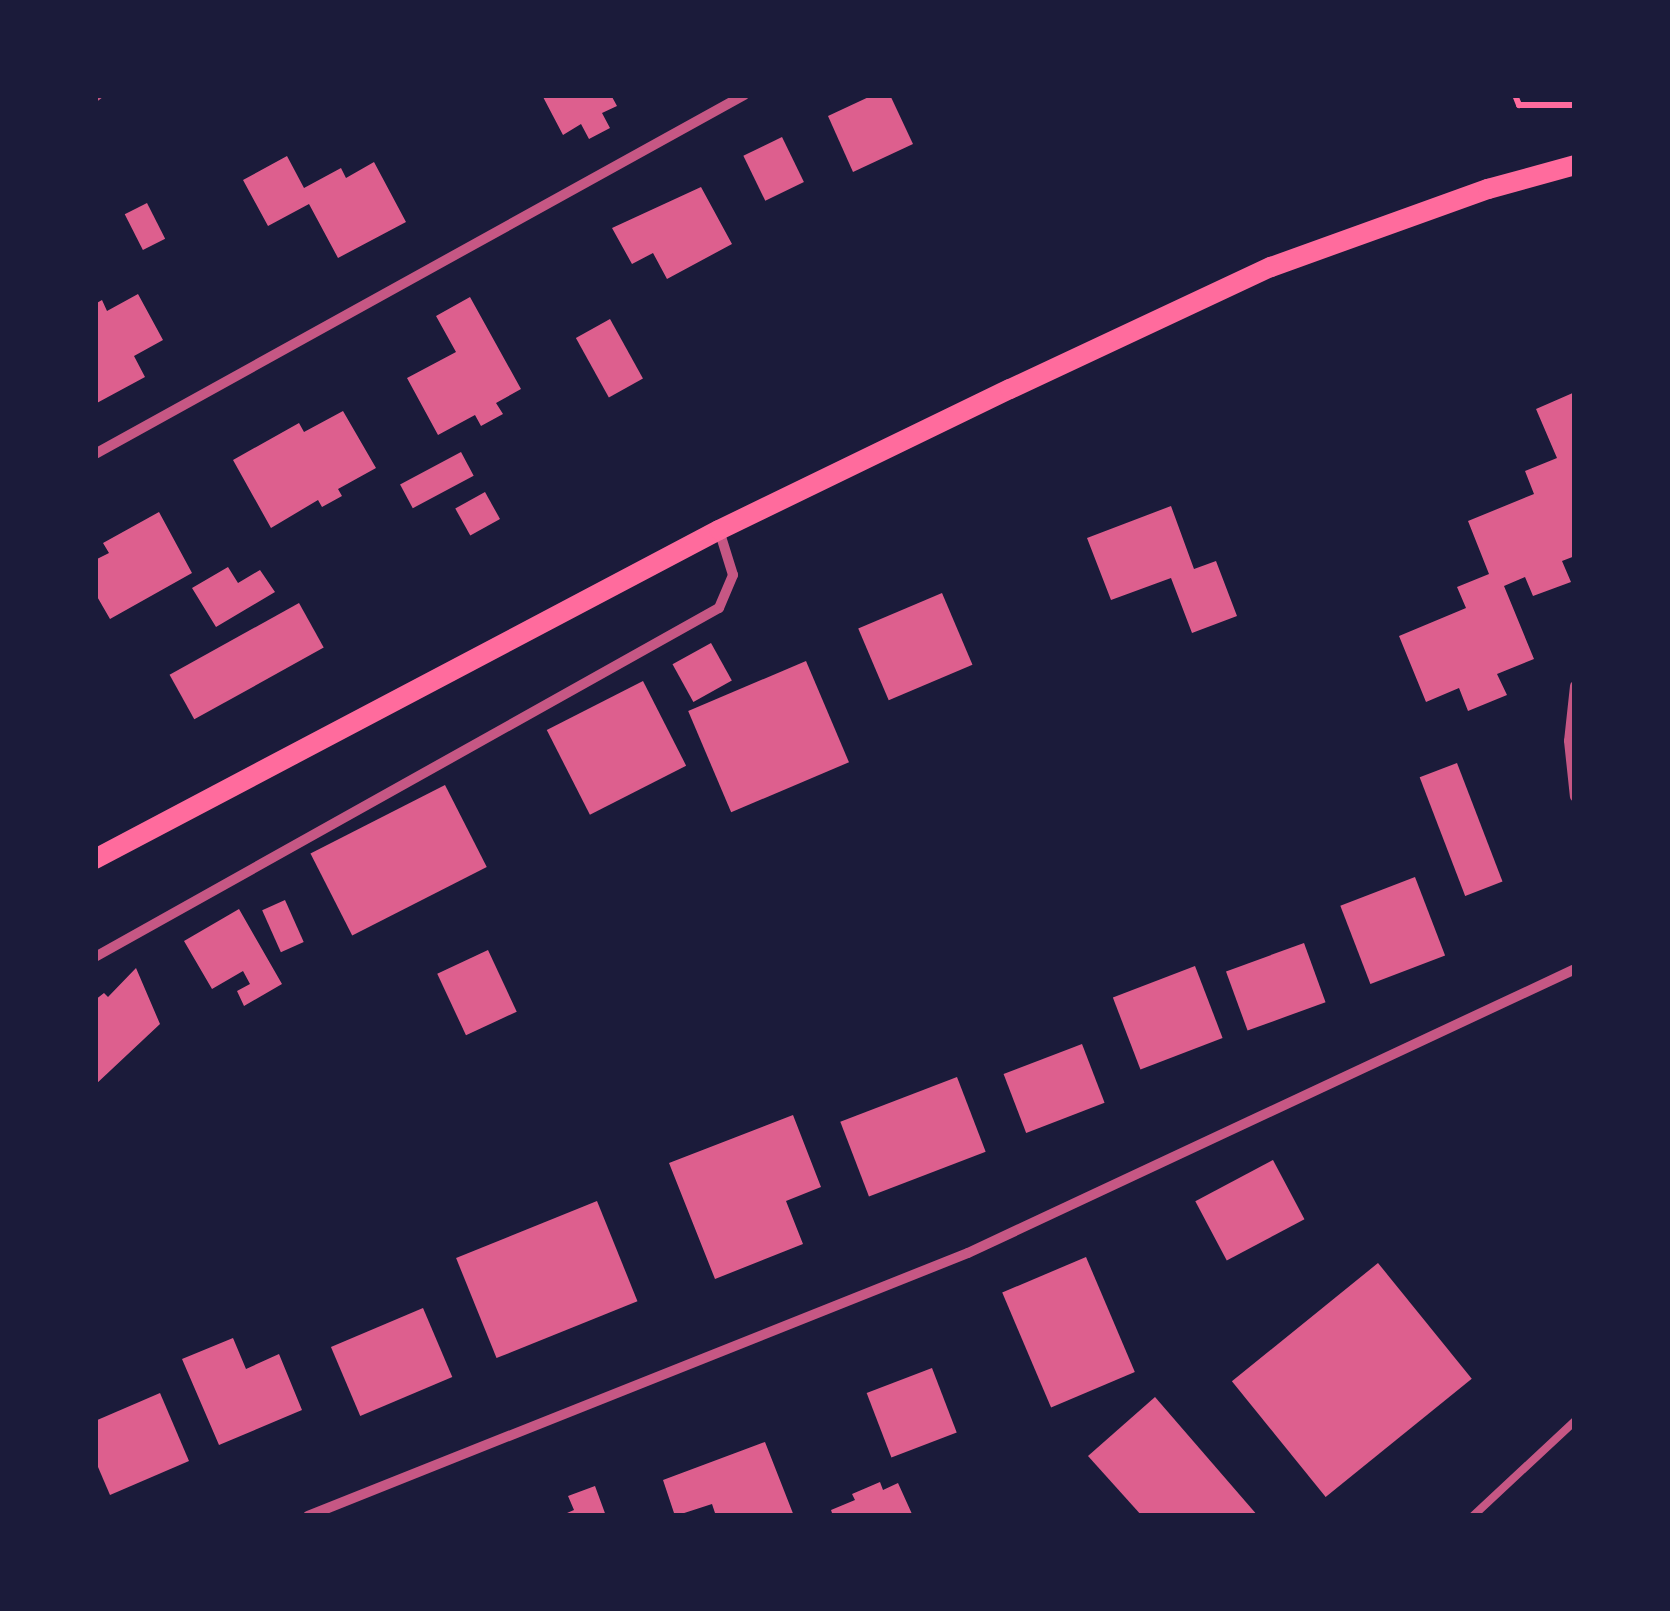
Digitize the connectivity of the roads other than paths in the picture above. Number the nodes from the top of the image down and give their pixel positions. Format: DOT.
graph roads {
  1 [pos="744,95"];
  2 [pos="1575,165"];
  3 [pos="95,454"];
  4 [pos="720,530"];
  5 [pos="1575,686"];
  6 [pos="1575,797"];
  7 [pos="95,859"];
  8 [pos="95,957"];
  9 [pos="1575,969"];
  10 [pos="1575,1420"];
  11 [pos="308,1516"];
  12 [pos="1473,1516"];
  1 -- 3 [label="street"];
  2 -- 4 [label="main road"];
  4 -- 7 [label="main road"];
  4 -- 8 [label="street"];
  5 -- 6 [label="street"];
  9 -- 11 [label="street"];
  10 -- 12 [label="lane"];
}
